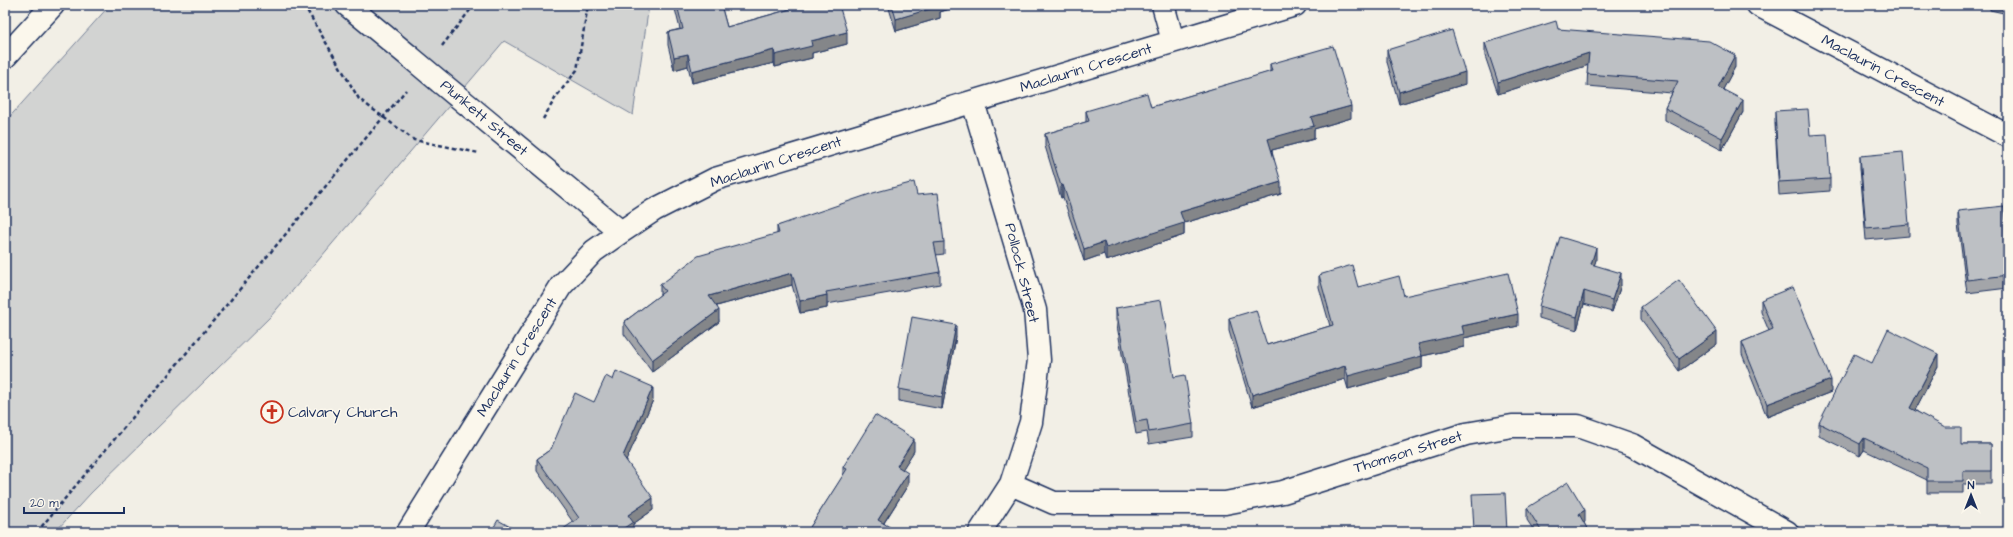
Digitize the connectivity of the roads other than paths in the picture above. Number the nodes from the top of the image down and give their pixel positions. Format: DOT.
graph roads {
  1 [pos="53,5"];
  2 [pos="347,5"];
  3 [pos="1163,5"];
  4 [pos="1295,5"];
  5 [pos="1758,5"];
  6 [pos="1173,41"];
  7 [pos="5,57"];
  8 [pos="974,102"];
  9 [pos="2008,136"];
  10 [pos="621,232"];
  11 [pos="1012,484"];
  12 [pos="408,532"];
  13 [pos="980,532"];
  14 [pos="1787,532"];
  1 -- 7 [label="street"];
  2 -- 10 [label="street, Plunkett Street, bridge"];
  3 -- 6 [label="street"];
  4 -- 6 [label="street, Maclaurin Crescent"];
  5 -- 9 [label="street, Maclaurin Crescent"];
  6 -- 8 [label="street, Maclaurin Crescent"];
  8 -- 10 [label="street, Maclaurin Crescent"];
  8 -- 11 [label="street, Pollock Street"];
  10 -- 12 [label="street, Maclaurin Crescent"];
  11 -- 13 [label="street, Pollock Street"];
  11 -- 14 [label="street, Thomson Street"];
}
